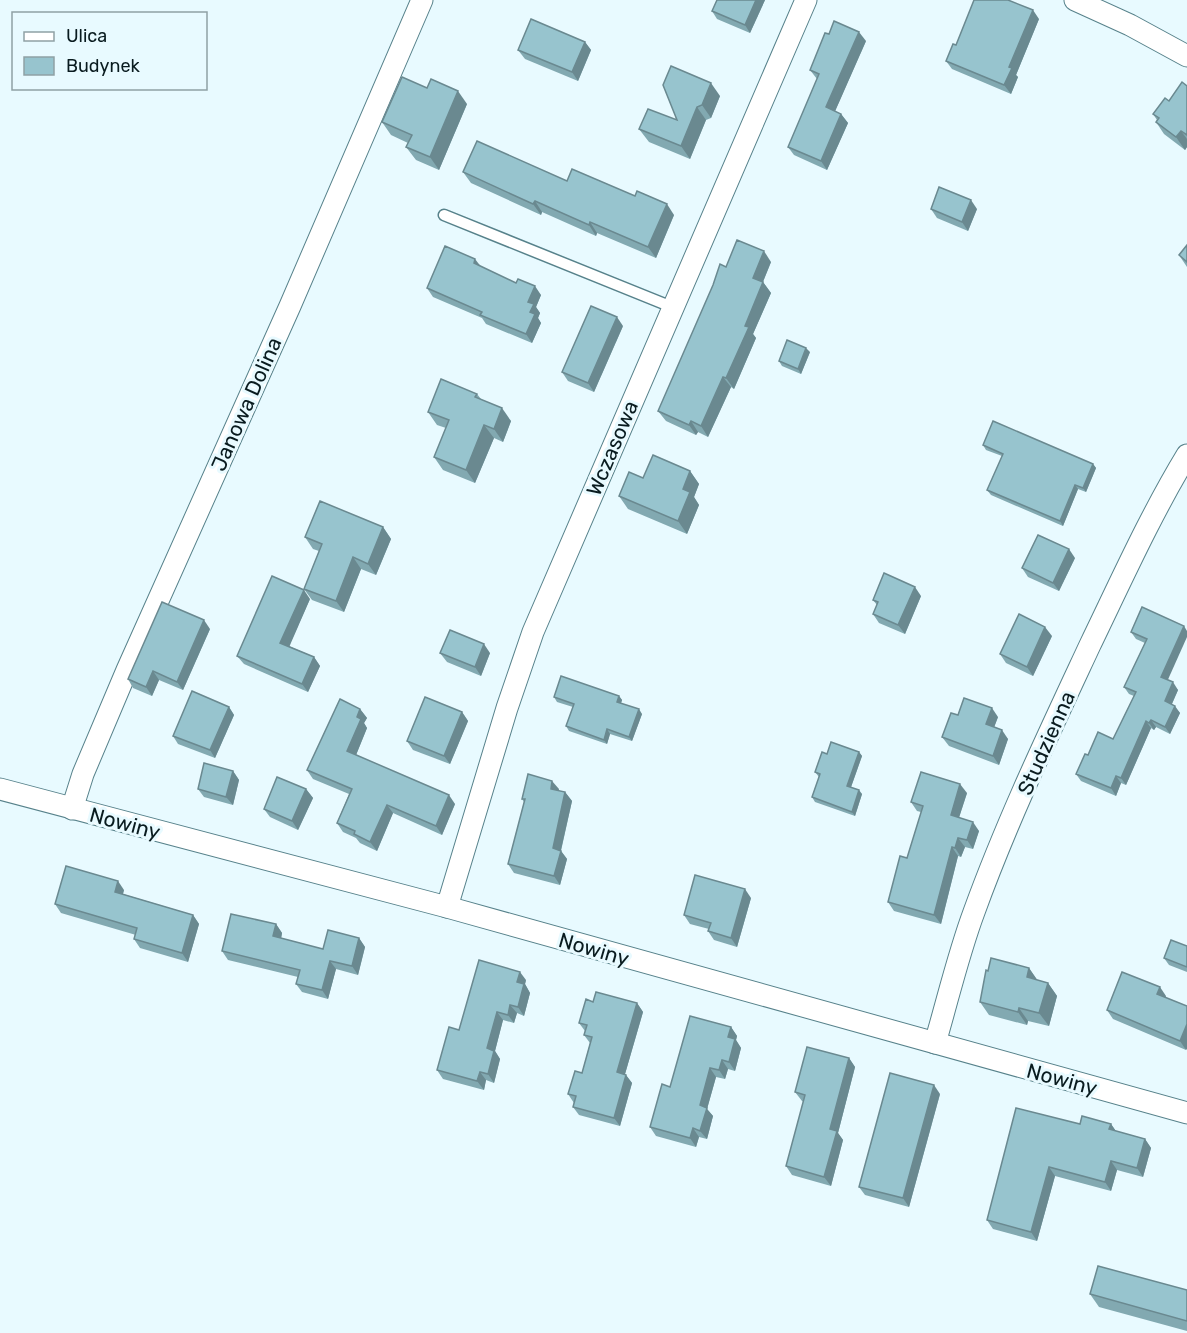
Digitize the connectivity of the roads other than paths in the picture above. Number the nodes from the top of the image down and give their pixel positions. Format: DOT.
graph roads {
  1 [pos="422,0"];
  2 [pos="806,0"];
  3 [pos="1074,0"];
  4 [pos="1187,56"];
  5 [pos="444,214"];
  6 [pos="672,307"];
  7 [pos="1187,455"];
  8 [pos="0,789"];
  9 [pos="72,809"];
  10 [pos="447,907"];
  11 [pos="935,1043"];
  12 [pos="1187,1113"];
  1 -- 9 [label="street, Janowa Dolina"];
  2 -- 6 [label="street, Wczasowa"];
  3 -- 4 [label="street"];
  5 -- 6 [label="lane"];
  6 -- 10 [label="street, Wczasowa"];
  7 -- 11 [label="street, Studzienna"];
  8 -- 9 [label="street, Nowiny"];
  9 -- 10 [label="street, Nowiny"];
  10 -- 11 [label="street, Nowiny"];
  11 -- 12 [label="street, Nowiny"];
}
